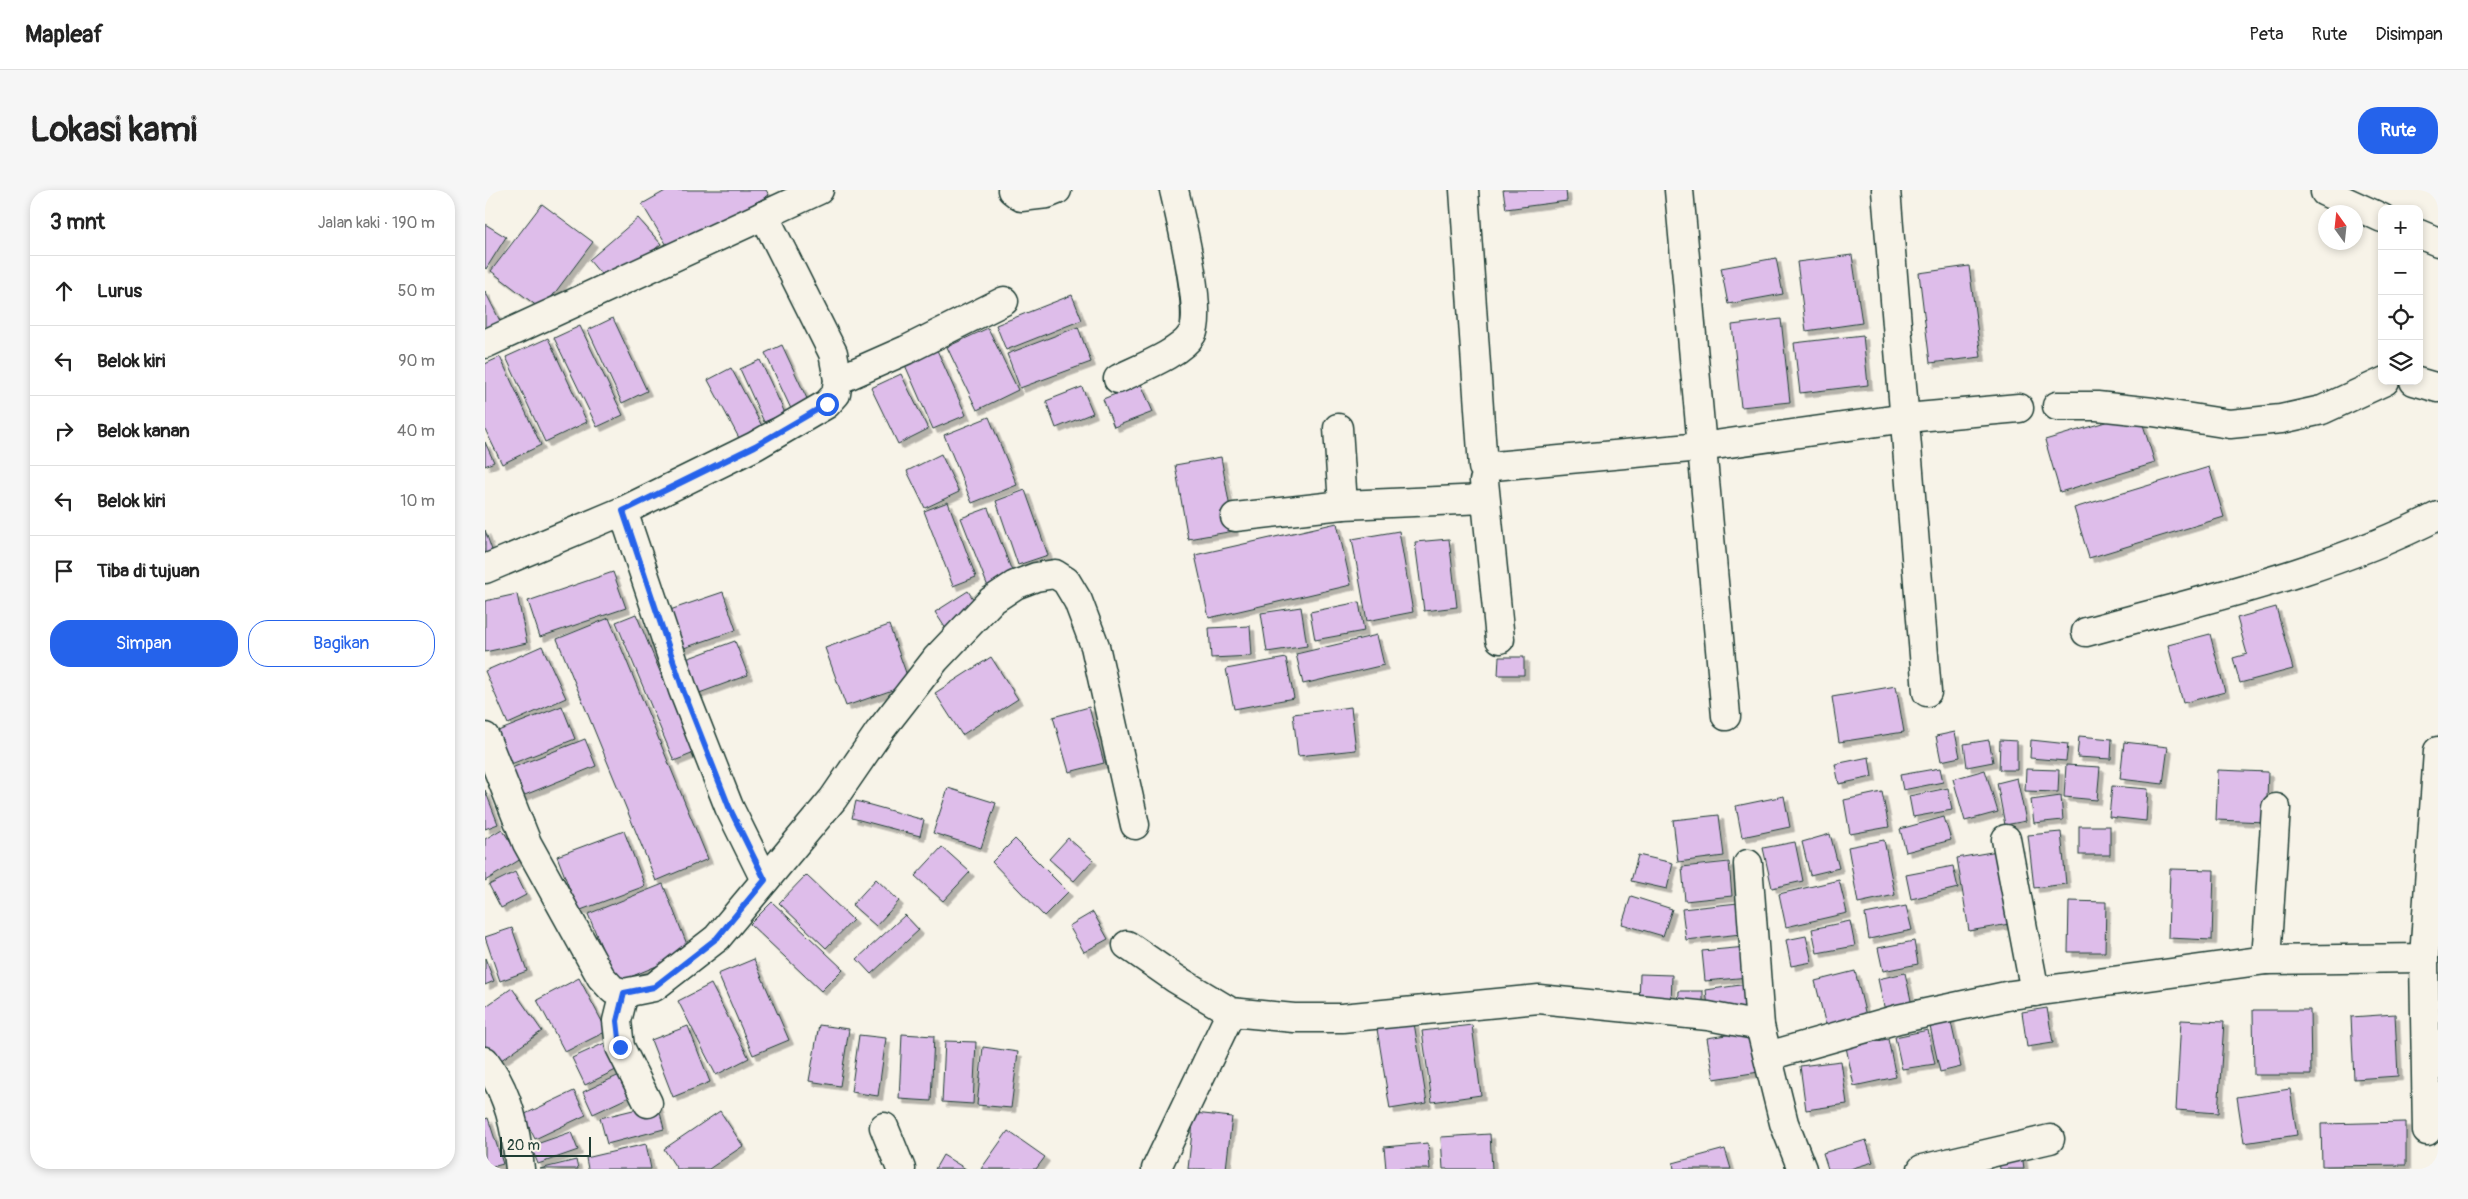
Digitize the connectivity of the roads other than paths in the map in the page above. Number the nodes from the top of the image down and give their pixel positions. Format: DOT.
graph roads {
  1 [pos="819,190"];
  2 [pos="1012,190"];
  3 [pos="1057,190"];
  4 [pos="1174,190"];
  5 [pos="1465,190"];
  6 [pos="1679,190"];
  7 [pos="1886,190"];
  8 [pos="2325,192"];
  9 [pos="764,215"];
  10 [pos="2378,216"];
  11 [pos="2423,236"];
  12 [pos="2438,242"];
  13 [pos="1004,301"];
  14 [pos="485,344"];
  15 [pos="838,380"];
  16 [pos="1118,380"];
  17 [pos="2378,384"];
  18 [pos="2423,384"];
  19 [pos="2438,388"];
  20 [pos="2057,406"];
  21 [pos="2019,408"];
  22 [pos="1906,418"];
  23 [pos="1338,428"];
  24 [pos="1701,447"];
  25 [pos="1483,467"];
  26 [pos="1485,499"];
  27 [pos="1343,505"];
  28 [pos="623,511"];
  29 [pos="2438,516"];
  30 [pos="1235,517"];
  31 [pos="485,569"];
  32 [pos="2086,632"];
  33 [pos="1500,639"];
  34 [pos="1927,692"];
  35 [pos="1726,716"];
  36 [pos="485,737"];
  37 [pos="2438,751"];
  38 [pos="2275,808"];
  39 [pos="1135,825"];
  40 [pos="2006,839"];
  41 [pos="1748,864"];
  42 [pos="765,880"];
  43 [pos="1127,945"];
  44 [pos="2424,958"];
  45 [pos="2266,960"];
  46 [pos="2035,992"];
  47 [pos="624,993"];
  48 [pos="1231,1012"];
  49 [pos="1760,1026"];
  50 [pos="1768,1056"];
  51 [pos="485,1061"];
  52 [pos="648,1103"];
  53 [pos="884,1127"];
  54 [pos="2427,1131"];
  55 [pos="2050,1139"];
  56 [pos="520,1169"];
  57 [pos="901,1169"];
  58 [pos="1156,1169"];
  59 [pos="1802,1169"];
  60 [pos="1922,1169"];
  1 -- 9 [label="street"];
  2 -- 3 [label="street"];
  4 -- 16 [label="street"];
  5 -- 25 [label="street"];
  6 -- 24 [label="street"];
  7 -- 22 [label="street"];
  8 -- 10 [label="street"];
  9 -- 14 [label="street"];
  9 -- 15 [label="street"];
  11 -- 12 [label="street"];
  13 -- 15 [label="street"];
  15 -- 28 [label="street"];
  17 -- 20 [label="street"];
  18 -- 19 [label="street"];
  21 -- 22 [label="street"];
  22 -- 24 [label="street"];
  22 -- 34 [label="street"];
  23 -- 27 [label="street"];
  24 -- 25 [label="street"];
  24 -- 35 [label="street"];
  25 -- 26 [label="street"];
  26 -- 27 [label="street"];
  26 -- 33 [label="street"];
  27 -- 30 [label="street"];
  28 -- 31 [label="street"];
  28 -- 42 [label="street"];
  29 -- 32 [label="street"];
  36 -- 47 [label="street"];
  37 -- 44 [label="street"];
  38 -- 45 [label="street"];
  39 -- 42 [label="street"];
  40 -- 46 [label="street"];
  41 -- 49 [label="street"];
  42 -- 47 [label="street"];
  43 -- 48 [label="street"];
  44 -- 45 [label="street"];
  44 -- 54 [label="street"];
  45 -- 46 [label="street"];
  46 -- 50 [label="street"];
  47 -- 52 [label="street"];
  48 -- 49 [label="street"];
  48 -- 58 [label="street"];
  49 -- 50 [label="street"];
  50 -- 59 [label="street"];
  51 -- 56 [label="street"];
  53 -- 57 [label="street"];
  55 -- 60 [label="street"];
}
